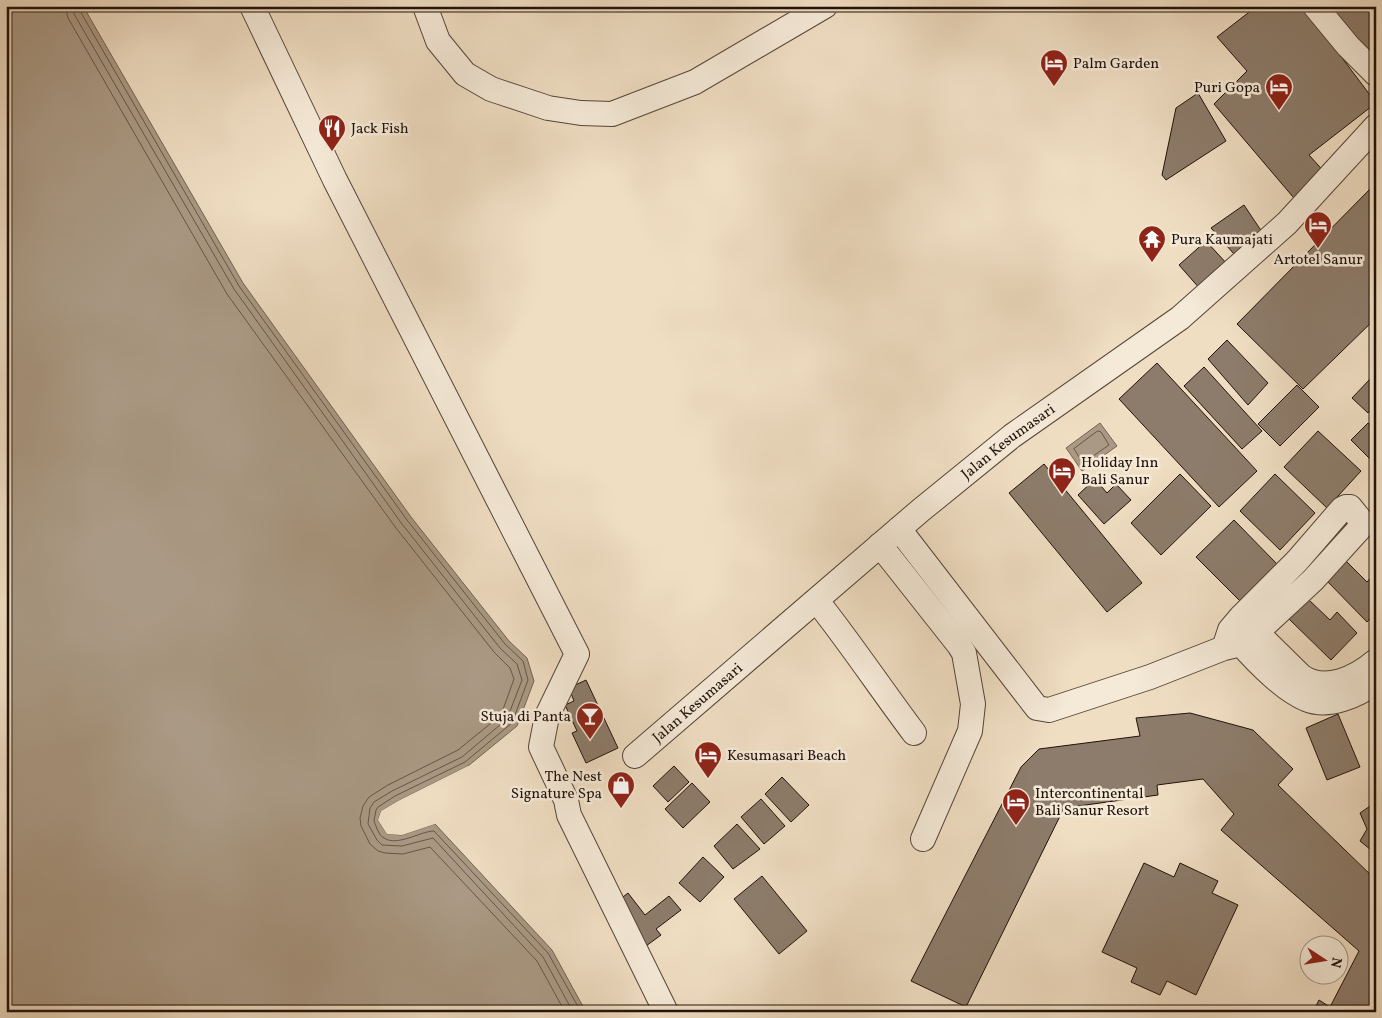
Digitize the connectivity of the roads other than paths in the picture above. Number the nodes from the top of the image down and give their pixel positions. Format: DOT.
graph roads {
  1 [pos="252,6"];
  2 [pos="425,6"];
  3 [pos="825,6"];
  4 [pos="1315,6"];
  5 [pos="1376,74"];
  6 [pos="1376,126"];
  7 [pos="899,529"];
  8 [pos="880,545"];
  9 [pos="1297,561"];
  10 [pos="1313,580"];
  11 [pos="817,601"];
  12 [pos="1238,634"];
  13 [pos="1374,677"];
  14 [pos="914,733"];
  15 [pos="635,756"];
  16 [pos="923,839"];
  17 [pos="666,1012"];
  1 -- 17 [label="street"];
  2 -- 3 [label="street"];
  4 -- 5 [label="street"];
  6 -- 7 [label="street, Jalan Kesumasari"];
  7 -- 8 [label="street, Jalan Kesumasari"];
  7 -- 12 [label="street"];
  8 -- 11 [label="street, Jalan Kesumasari"];
  8 -- 16 [label="street"];
  9 -- 10 [label="street"];
  9 -- 10 [label="street"];
  9 -- 12 [label="street"];
  10 -- 12 [label="street"];
  11 -- 14 [label="street"];
  11 -- 15 [label="street, Jalan Kesumasari"];
  12 -- 13 [label="street"];
}
